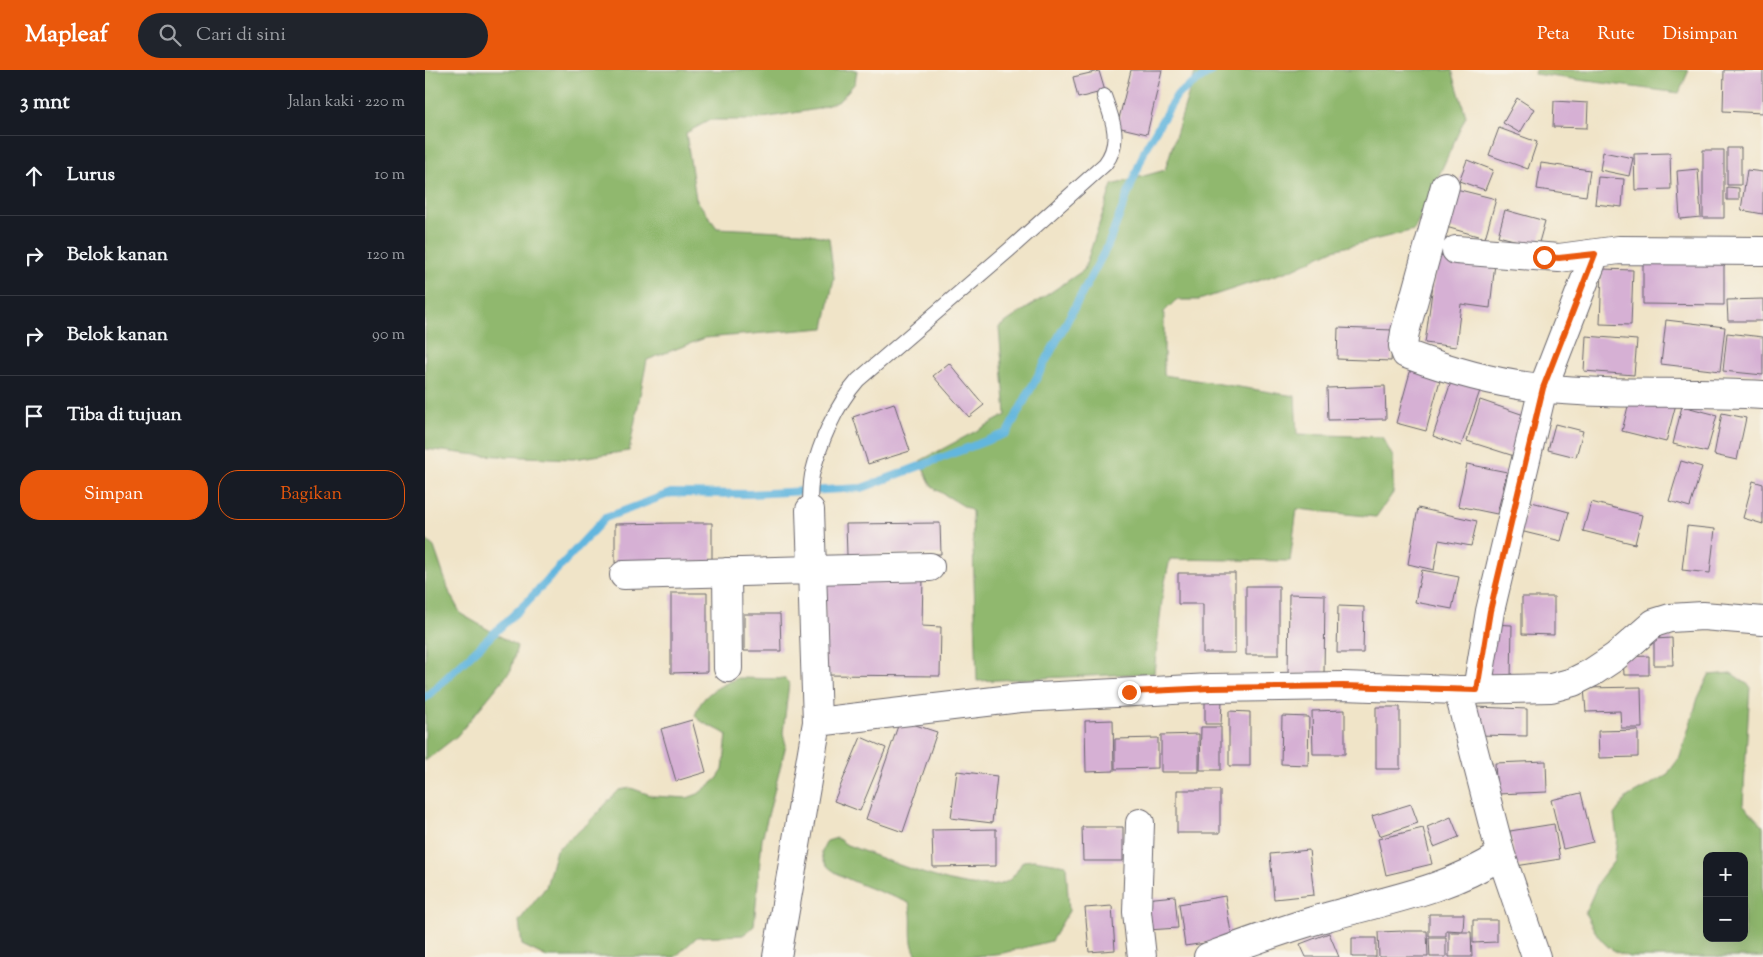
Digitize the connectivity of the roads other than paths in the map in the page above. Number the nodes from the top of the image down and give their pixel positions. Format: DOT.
graph roads {
  1 [pos="1104,96"];
  2 [pos="1445,186"];
  3 [pos="1456,250"];
  4 [pos="1763,251"];
  5 [pos="1595,254"];
  6 [pos="1543,388"];
  7 [pos="1763,394"];
  8 [pos="810,510"];
  9 [pos="930,568"];
  10 [pos="812,569"];
  11 [pos="727,572"];
  12 [pos="624,575"];
  13 [pos="1763,621"];
  14 [pos="728,668"];
  15 [pos="1468,690"];
  16 [pos="817,722"];
  17 [pos="1140,822"];
  18 [pos="1501,854"];
  19 [pos="777,957"];
  20 [pos="1142,957"];
  21 [pos="1208,957"];
  22 [pos="1536,957"];
  1 -- 8 [label="lane"];
  2 -- 6 [label="street"];
  3 -- 5 [label="street"];
  4 -- 5 [label="street"];
  5 -- 6 [label="street"];
  6 -- 7 [label="street"];
  6 -- 15 [label="street"];
  8 -- 10 [label="street"];
  9 -- 10 [label="street"];
  10 -- 11 [label="street"];
  10 -- 16 [label="street"];
  11 -- 12 [label="street"];
  11 -- 14 [label="street"];
  13 -- 15 [label="street"];
  15 -- 16 [label="street"];
  15 -- 18 [label="street"];
  16 -- 19 [label="street"];
  17 -- 20 [label="street"];
  18 -- 21 [label="street"];
  18 -- 22 [label="street"];
}
